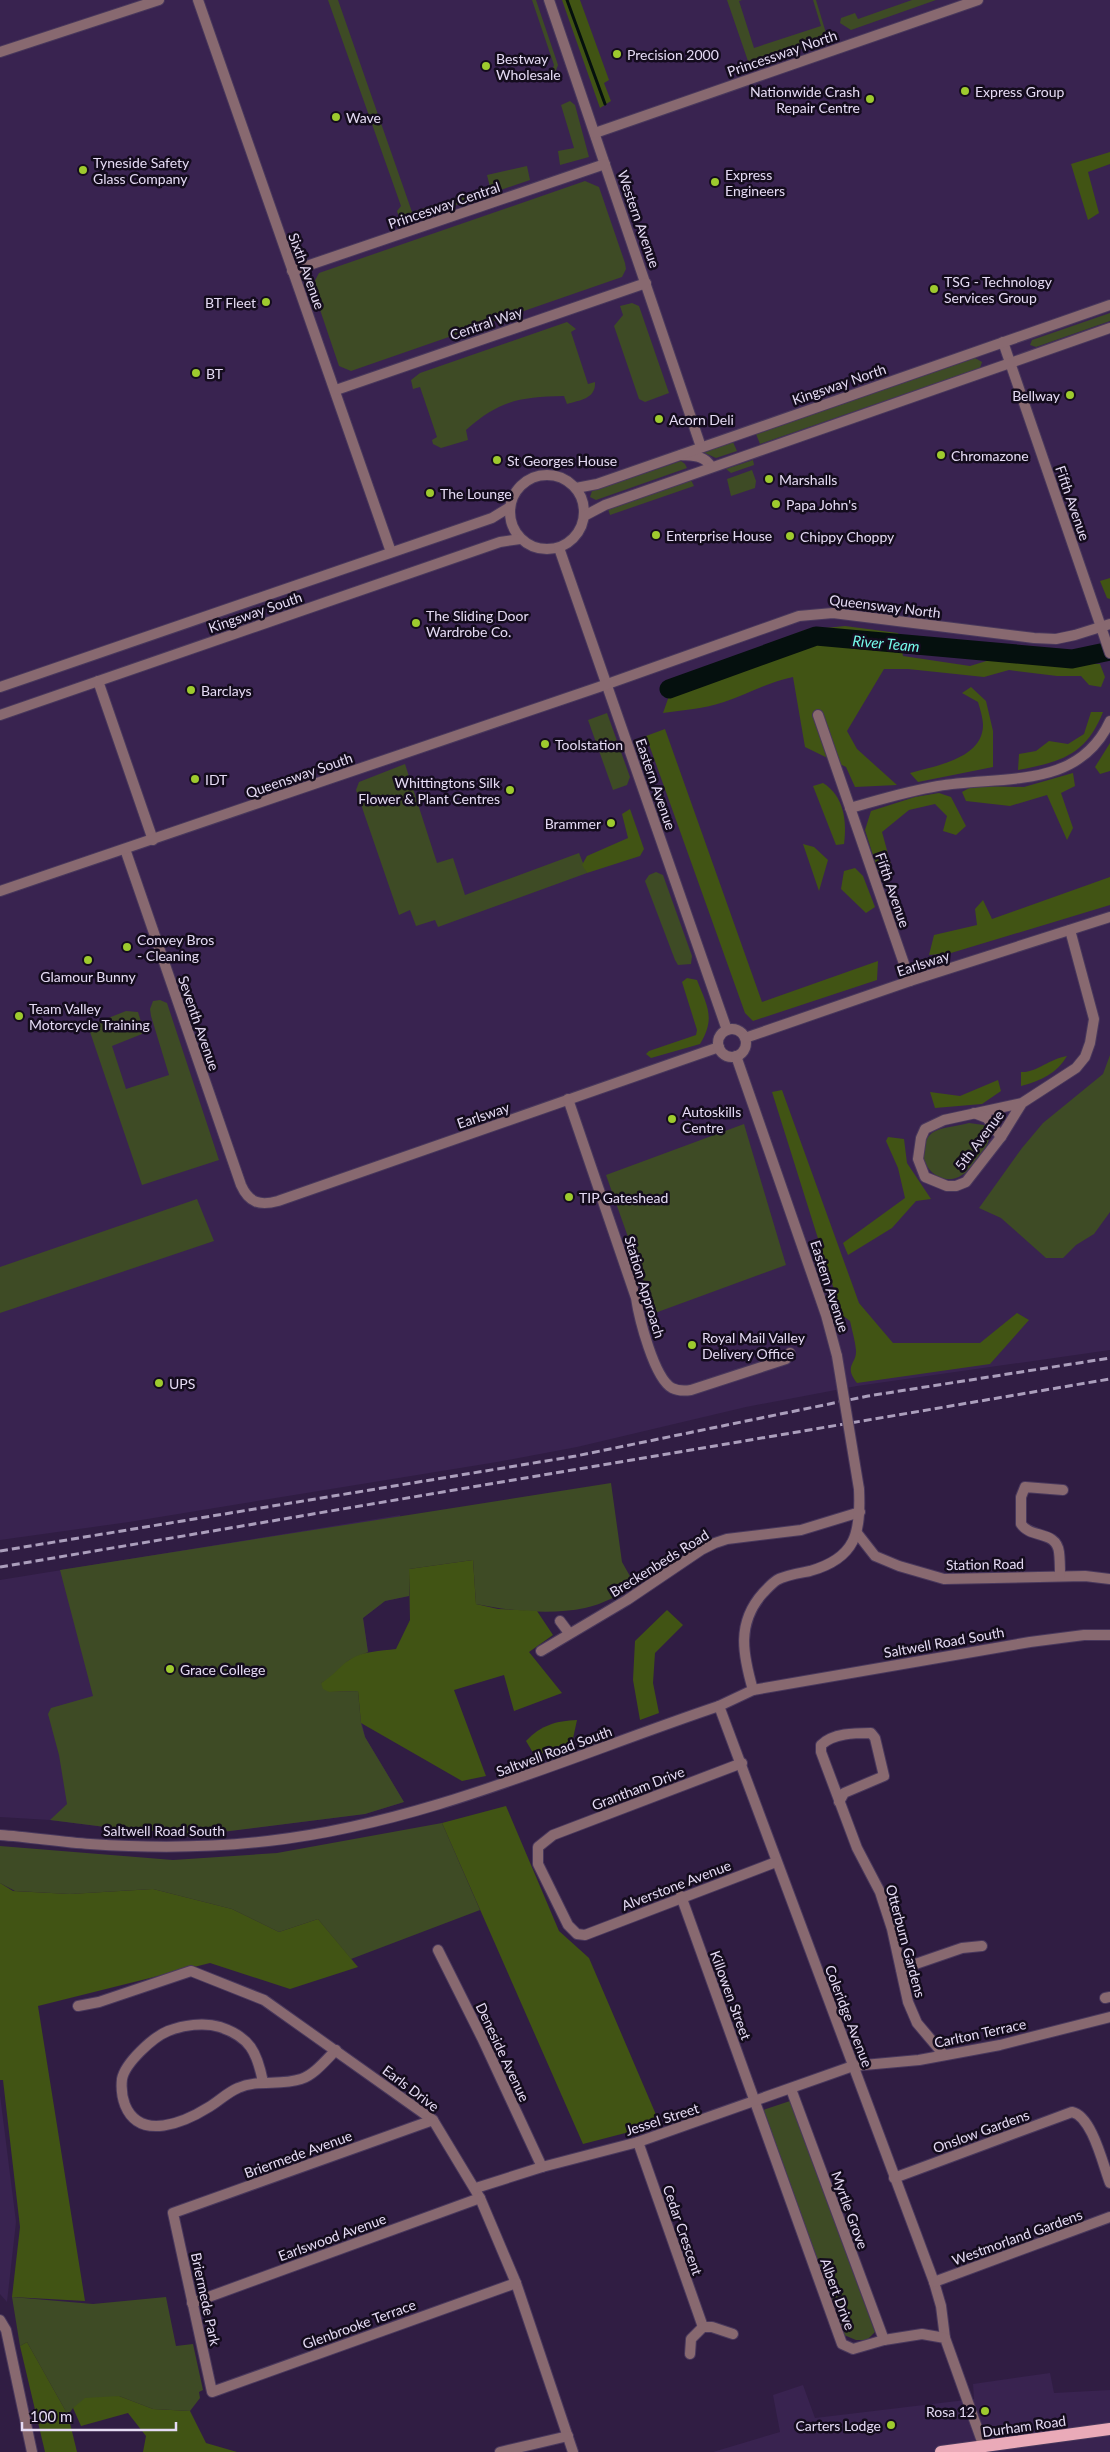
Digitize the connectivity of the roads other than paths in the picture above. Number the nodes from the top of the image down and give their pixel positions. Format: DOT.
graph roads {
  1 [pos="159,0"];
  2 [pos="198,0"];
  3 [pos="549,0"];
  4 [pos="978,0"];
  5 [pos="0,52"];
  6 [pos="595,133"];
  7 [pos="605,164"];
  8 [pos="292,271"];
  9 [pos="646,283"];
  10 [pos="1110,305"];
  11 [pos="1110,328"];
  12 [pos="1003,342"];
  13 [pos="1010,362"];
  14 [pos="336,390"];
  15 [pos="701,447"];
  16 [pos="677,455"];
  17 [pos="711,467"];
  18 [pos="576,488"];
  19 [pos="510,507"];
  20 [pos="584,516"];
  21 [pos="520,539"];
  22 [pos="559,548"];
  23 [pos="391,552"];
  24 [pos="1106,626"];
  25 [pos="1110,653"];
  26 [pos="98,682"];
  27 [pos="607,684"];
  28 [pos="0,687"];
  29 [pos="0,715"];
  30 [pos="818,715"];
  31 [pos="1110,721"];
  32 [pos="850,808"];
  33 [pos="153,840"];
  34 [pos="125,848"];
  35 [pos="0,891"];
  36 [pos="1110,918"];
  37 [pos="1070,930"];
  38 [pos="910,982"];
  39 [pos="727,1030"];
  40 [pos="745,1038"];
  41 [pos="719,1047"];
  42 [pos="736,1056"];
  43 [pos="568,1099"];
  44 [pos="1022,1103"];
  45 [pos="974,1113"];
  46 [pos="1001,1137"];
  47 [pos="254,1202"];
  48 [pos="790,1353"];
  49 [pos="1063,1490"];
  50 [pos="860,1512"];
  51 [pos="857,1533"];
  52 [pos="1060,1576"];
  53 [pos="1110,1579"];
  54 [pos="560,1621"];
  55 [pos="568,1633"];
  56 [pos="1110,1635"];
  57 [pos="541,1651"];
  58 [pos="753,1690"];
  59 [pos="719,1706"];
  60 [pos="742,1763"];
  61 [pos="839,1802"];
  62 [pos="0,1835"];
  63 [pos="776,1862"];
  64 [pos="681,1896"];
  65 [pos="586,1935"];
  66 [pos="982,1946"];
  67 [pos="438,1950"];
  68 [pos="901,1968"];
  69 [pos="78,2006"];
  70 [pos="1110,2017"];
  71 [pos="336,2050"];
  72 [pos="944,2055"];
  73 [pos="853,2066"];
  74 [pos="263,2082"];
  75 [pos="791,2089"];
  76 [pos="754,2102"];
  77 [pos="433,2120"];
  78 [pos="638,2142"];
  79 [pos="542,2167"];
  80 [pos="894,2178"];
  81 [pos="1110,2183"];
  82 [pos="476,2188"];
  83 [pos="480,2198"];
  84 [pos="173,2213"];
  85 [pos="1110,2217"];
  86 [pos="934,2282"];
  87 [pos="516,2283"];
  88 [pos="192,2302"];
  89 [pos="0,2320"];
  90 [pos="703,2327"];
  91 [pos="733,2334"];
  92 [pos="945,2338"];
  93 [pos="884,2340"];
  94 [pos="690,2354"];
  95 [pos="212,2392"];
  96 [pos="1110,2429"];
  97 [pos="568,2436"];
  98 [pos="984,2446"];
  99 [pos="32,2452"];
  100 [pos="500,2452"];
  101 [pos="573,2452"];
  102 [pos="942,2452"];
  1 -- 5 [label="street"];
  2 -- 8 [label="street, Sixth Avenue"];
  3 -- 6 [label="street, Western Avenue"];
  4 -- 6 [label="street, Princessway North"];
  6 -- 7 [label="street, Western Avenue"];
  7 -- 8 [label="street, Princesway Central"];
  7 -- 9 [label="street, Western Avenue"];
  8 -- 14 [label="street, Sixth Avenue"];
  9 -- 14 [label="street, Central Way"];
  9 -- 15 [label="street, Western Avenue"];
  10 -- 12 [label="street, Kingsway North"];
  11 -- 13 [label="street"];
  12 -- 13 [label="street, Fifth Avenue"];
  12 -- 15 [label="street, Kingsway North"];
  13 -- 17 [label="street"];
  13 -- 24 [label="street, Fifth Avenue"];
  14 -- 23 [label="street, Sixth Avenue"];
  15 -- 16 [label="street, Kingsway North"];
  16 -- 17 [label="street"];
  16 -- 18 [label="street, Kingsway North"];
  17 -- 20 [label="street"];
  18 -- 19 [label="street"];
  18 -- 20 [label="street"];
  19 -- 21 [label="street"];
  19 -- 23 [label="street, Kingsway South"];
  20 -- 22 [label="street"];
  21 -- 22 [label="street"];
  21 -- 26 [label="street, Kingsway South"];
  22 -- 27 [label="street, Eastern Avenue"];
  23 -- 28 [label="street, Kingsway South"];
  24 -- 25 [label="street, Fifth Avenue"];
  24 -- 27 [label="street, Queensway North"];
  26 -- 29 [label="street, Kingsway South"];
  26 -- 33 [label="street"];
  27 -- 33 [label="street, Queensway South"];
  27 -- 39 [label="street, Eastern Avenue"];
  30 -- 32 [label="street, Fifth Avenue"];
  31 -- 32 [label="street"];
  32 -- 38 [label="street, Fifth Avenue"];
  33 -- 34 [label="street, Queensway South"];
  34 -- 35 [label="street, Queensway South"];
  34 -- 47 [label="street, Seventh Avenue"];
  36 -- 37 [label="street, Earlsway"];
  37 -- 38 [label="street, Earlsway"];
  37 -- 44 [label="street, 5th Avenue"];
  38 -- 40 [label="street, Earlsway"];
  39 -- 40 [label="street"];
  39 -- 41 [label="street"];
  40 -- 42 [label="street"];
  41 -- 42 [label="street"];
  41 -- 43 [label="street, Earlsway"];
  42 -- 50 [label="street, Eastern Avenue, bridge"];
  43 -- 47 [label="street, Earlsway"];
  43 -- 48 [label="street, Station Approach"];
  44 -- 45 [label="street, 5th Avenue"];
  44 -- 46 [label="street, 5th Avenue"];
  45 -- 46 [label="street"];
  45 -- 46 [label="street, 5th Avenue"];
  49 -- 52 [label="street"];
  50 -- 51 [label="street, Eastern Avenue"];
  50 -- 55 [label="street, Breckenbeds Road"];
  51 -- 52 [label="street, Station Road"];
  51 -- 58 [label="street"];
  52 -- 53 [label="street, Station Road"];
  54 -- 55 [label="street"];
  55 -- 57 [label="street, Breckenbeds Road"];
  56 -- 58 [label="street, Saltwell Road South"];
  58 -- 59 [label="street, Saltwell Road South"];
  59 -- 60 [label="street, Coleridge Avenue"];
  59 -- 62 [label="street, Saltwell Road South"];
  60 -- 63 [label="street, Coleridge Avenue"];
  60 -- 65 [label="street, Grantham Drive"];
  61 -- 61 [label="street, Otterburn Gardens"];
  61 -- 68 [label="street, Otterburn Gardens"];
  63 -- 64 [label="street, Alverstone Avenue"];
  63 -- 73 [label="street, Coleridge Avenue"];
  64 -- 65 [label="street, Alverstone Avenue"];
  64 -- 76 [label="street, Killowen Street"];
  66 -- 68 [label="street"];
  67 -- 79 [label="street, Deneside Avenue"];
  68 -- 72 [label="street, Otterburn Gardens"];
  69 -- 71 [label="street, Earls Drive"];
  70 -- 72 [label="street, Carlton Terrace"];
  71 -- 74 [label="street"];
  71 -- 77 [label="street, Earls Drive"];
  72 -- 73 [label="street, Carlton Terrace"];
  73 -- 75 [label="street, Jessel Street"];
  73 -- 80 [label="street, Coleridge Avenue"];
  74 -- 74 [label="street"];
  75 -- 76 [label="street, Jessel Street"];
  75 -- 93 [label="street, Myrtle Grove"];
  76 -- 78 [label="street, Jessel Street"];
  76 -- 93 [label="street, Albert Drive"];
  77 -- 82 [label="street, Earls Drive"];
  77 -- 84 [label="street, Briermede Avenue"];
  78 -- 79 [label="street, Jessel Street"];
  78 -- 90 [label="street, Cedar Crescent"];
  79 -- 82 [label="street, Jessel Street"];
  80 -- 81 [label="street, Onslow Gardens"];
  80 -- 86 [label="street, Coleridge Avenue"];
  82 -- 83 [label="street, Earls Drive"];
  83 -- 87 [label="street, Earls Drive"];
  83 -- 88 [label="street, Earlswood Avenue"];
  84 -- 88 [label="street, Briermede Park"];
  85 -- 86 [label="street, Westmorland Gardens"];
  86 -- 92 [label="street, Coleridge Avenue"];
  87 -- 95 [label="street, Glenbrooke Terrace"];
  87 -- 97 [label="street, Earls Drive"];
  88 -- 95 [label="street, Briermede Park"];
  89 -- 99 [label="street"];
  90 -- 91 [label="street"];
  90 -- 94 [label="street"];
  92 -- 93 [label="street, Albert Drive"];
  92 -- 98 [label="street"];
  96 -- 98 [label="main road, Durham Road"];
  97 -- 100 [label="street"];
  97 -- 101 [label="street, Earls Drive"];
  98 -- 102 [label="main road, Durham Road"];
}
